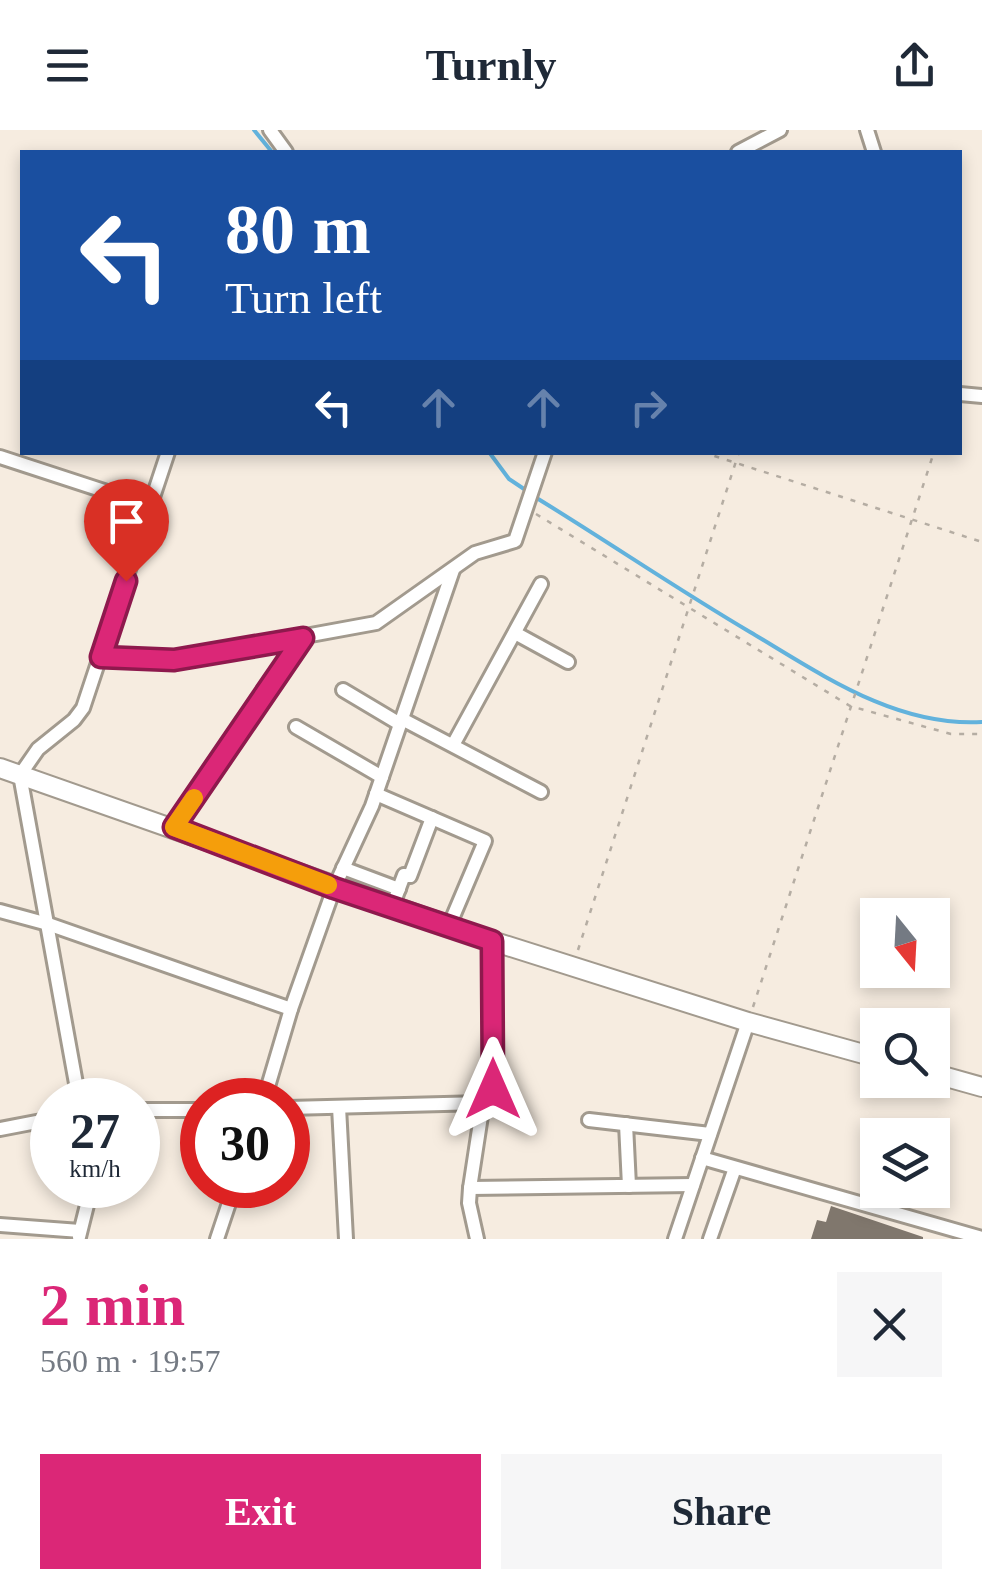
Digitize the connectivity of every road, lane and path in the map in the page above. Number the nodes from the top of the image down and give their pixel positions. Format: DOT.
graph roads {
  1 [pos="780,130"];
  2 [pos="742,150"];
  3 [pos="167,455"];
  4 [pos="543,455"];
  5 [pos="710,455"];
  6 [pos="738,455"];
  7 [pos="933,455"];
  8 [pos="0,457"];
  9 [pos="736,464"];
  10 [pos="150,506"];
  11 [pos="527,508"];
  12 [pos="913,520"];
  13 [pos="982,542"];
  14 [pos="453,570"];
  15 [pos="541,584"];
  16 [pos="689,608"];
  17 [pos="514,633"];
  18 [pos="303,638"];
  19 [pos="101,657"];
  20 [pos="568,662"];
  21 [pos="342,690"];
  22 [pos="850,706"];
  23 [pos="401,721"];
  24 [pos="296,727"];
  25 [pos="982,734"];
  26 [pos="453,745"];
  27 [pos="0,768"];
  28 [pos="20,775"];
  29 [pos="382,777"];
  30 [pos="542,792"];
  31 [pos="376,794"];
  32 [pos="432,818"];
  33 [pos="174,827"];
  34 [pos="344,868"];
  35 [pos="334,888"];
  36 [pos="399,889"];
  37 [pos="392,908"];
  38 [pos="0,911"];
  39 [pos="48,924"];
  40 [pos="449,926"];
  41 [pos="492,941"];
  42 [pos="572,966"];
  43 [pos="291,1009"];
  44 [pos="748,1022"];
  45 [pos="860,1053"];
  46 [pos="75,1078"];
  47 [pos="271,1078"];
  48 [pos="950,1078"];
  49 [pos="982,1086"];
  50 [pos="483,1103"];
  51 [pos="340,1107"];
  52 [pos="310,1108"];
  53 [pos="589,1120"];
  54 [pos="30,1123"];
  55 [pos="626,1124"];
  56 [pos="0,1129"];
  57 [pos="710,1134"];
  58 [pos="702,1158"];
  59 [pos="735,1168"];
  60 [pos="693,1185"];
  61 [pos="630,1186"];
  62 [pos="470,1188"];
  63 [pos="86,1208"];
  64 [pos="228,1208"];
  65 [pos="0,1225"];
  66 [pos="79,1235"];
  67 [pos="982,1238"];
  68 [pos="217,1239"];
  69 [pos="346,1239"];
  70 [pos="478,1239"];
  71 [pos="676,1239"];
  72 [pos="710,1239"];
  1 -- 2 [label="street"];
  3 -- 10 [label="street"];
  4 -- 11 [label="street"];
  5 -- 9 [label="path"];
  6 -- 9 [label="path"];
  7 -- 12 [label="path"];
  8 -- 10 [label="street"];
  9 -- 12 [label="path"];
  9 -- 16 [label="path"];
  10 -- 19 [label="street"];
  11 -- 14 [label="street"];
  11 -- 16 [label="path"];
  12 -- 13 [label="path"];
  12 -- 22 [label="path"];
  14 -- 18 [label="street"];
  14 -- 23 [label="street"];
  15 -- 17 [label="street"];
  16 -- 22 [label="path"];
  16 -- 42 [label="path"];
  17 -- 20 [label="street"];
  17 -- 26 [label="street"];
  18 -- 19 [label="street"];
  18 -- 33 [label="street"];
  19 -- 28 [label="street"];
  21 -- 23 [label="street"];
  22 -- 25 [label="path"];
  22 -- 44 [label="path"];
  23 -- 26 [label="street"];
  23 -- 29 [label="street"];
  24 -- 29 [label="street"];
  26 -- 30 [label="street"];
  27 -- 28 [label="street"];
  28 -- 33 [label="street"];
  28 -- 39 [label="street"];
  29 -- 31 [label="street"];
  31 -- 32 [label="street"];
  31 -- 34 [label="street"];
  32 -- 36 [label="street"];
  32 -- 40 [label="street"];
  33 -- 35 [label="street"];
  34 -- 35 [label="street"];
  34 -- 36 [label="street"];
  35 -- 37 [label="street"];
  35 -- 43 [label="street"];
  36 -- 37 [label="street"];
  37 -- 40 [label="street"];
  38 -- 39 [label="street"];
  39 -- 43 [label="street"];
  39 -- 46 [label="street"];
  40 -- 41 [label="street"];
  41 -- 42 [label="street"];
  41 -- 50 [label="street"];
  42 -- 44 [label="street"];
  43 -- 47 [label="street"];
  44 -- 45 [label="street"];
  44 -- 57 [label="street"];
  48 -- 49 [label="street"];
  50 -- 51 [label="street"];
  50 -- 62 [label="street"];
  51 -- 52 [label="street"];
  51 -- 69 [label="street"];
  53 -- 55 [label="street"];
  54 -- 56 [label="street"];
  55 -- 57 [label="street"];
  55 -- 61 [label="street"];
  57 -- 58 [label="street"];
  58 -- 59 [label="street"];
  58 -- 60 [label="street"];
  59 -- 67 [label="street"];
  59 -- 72 [label="street"];
  60 -- 61 [label="street"];
  60 -- 71 [label="street"];
  61 -- 62 [label="street"];
  62 -- 70 [label="street"];
  63 -- 66 [label="street"];
  64 -- 68 [label="street"];
  65 -- 66 [label="street"];
}
